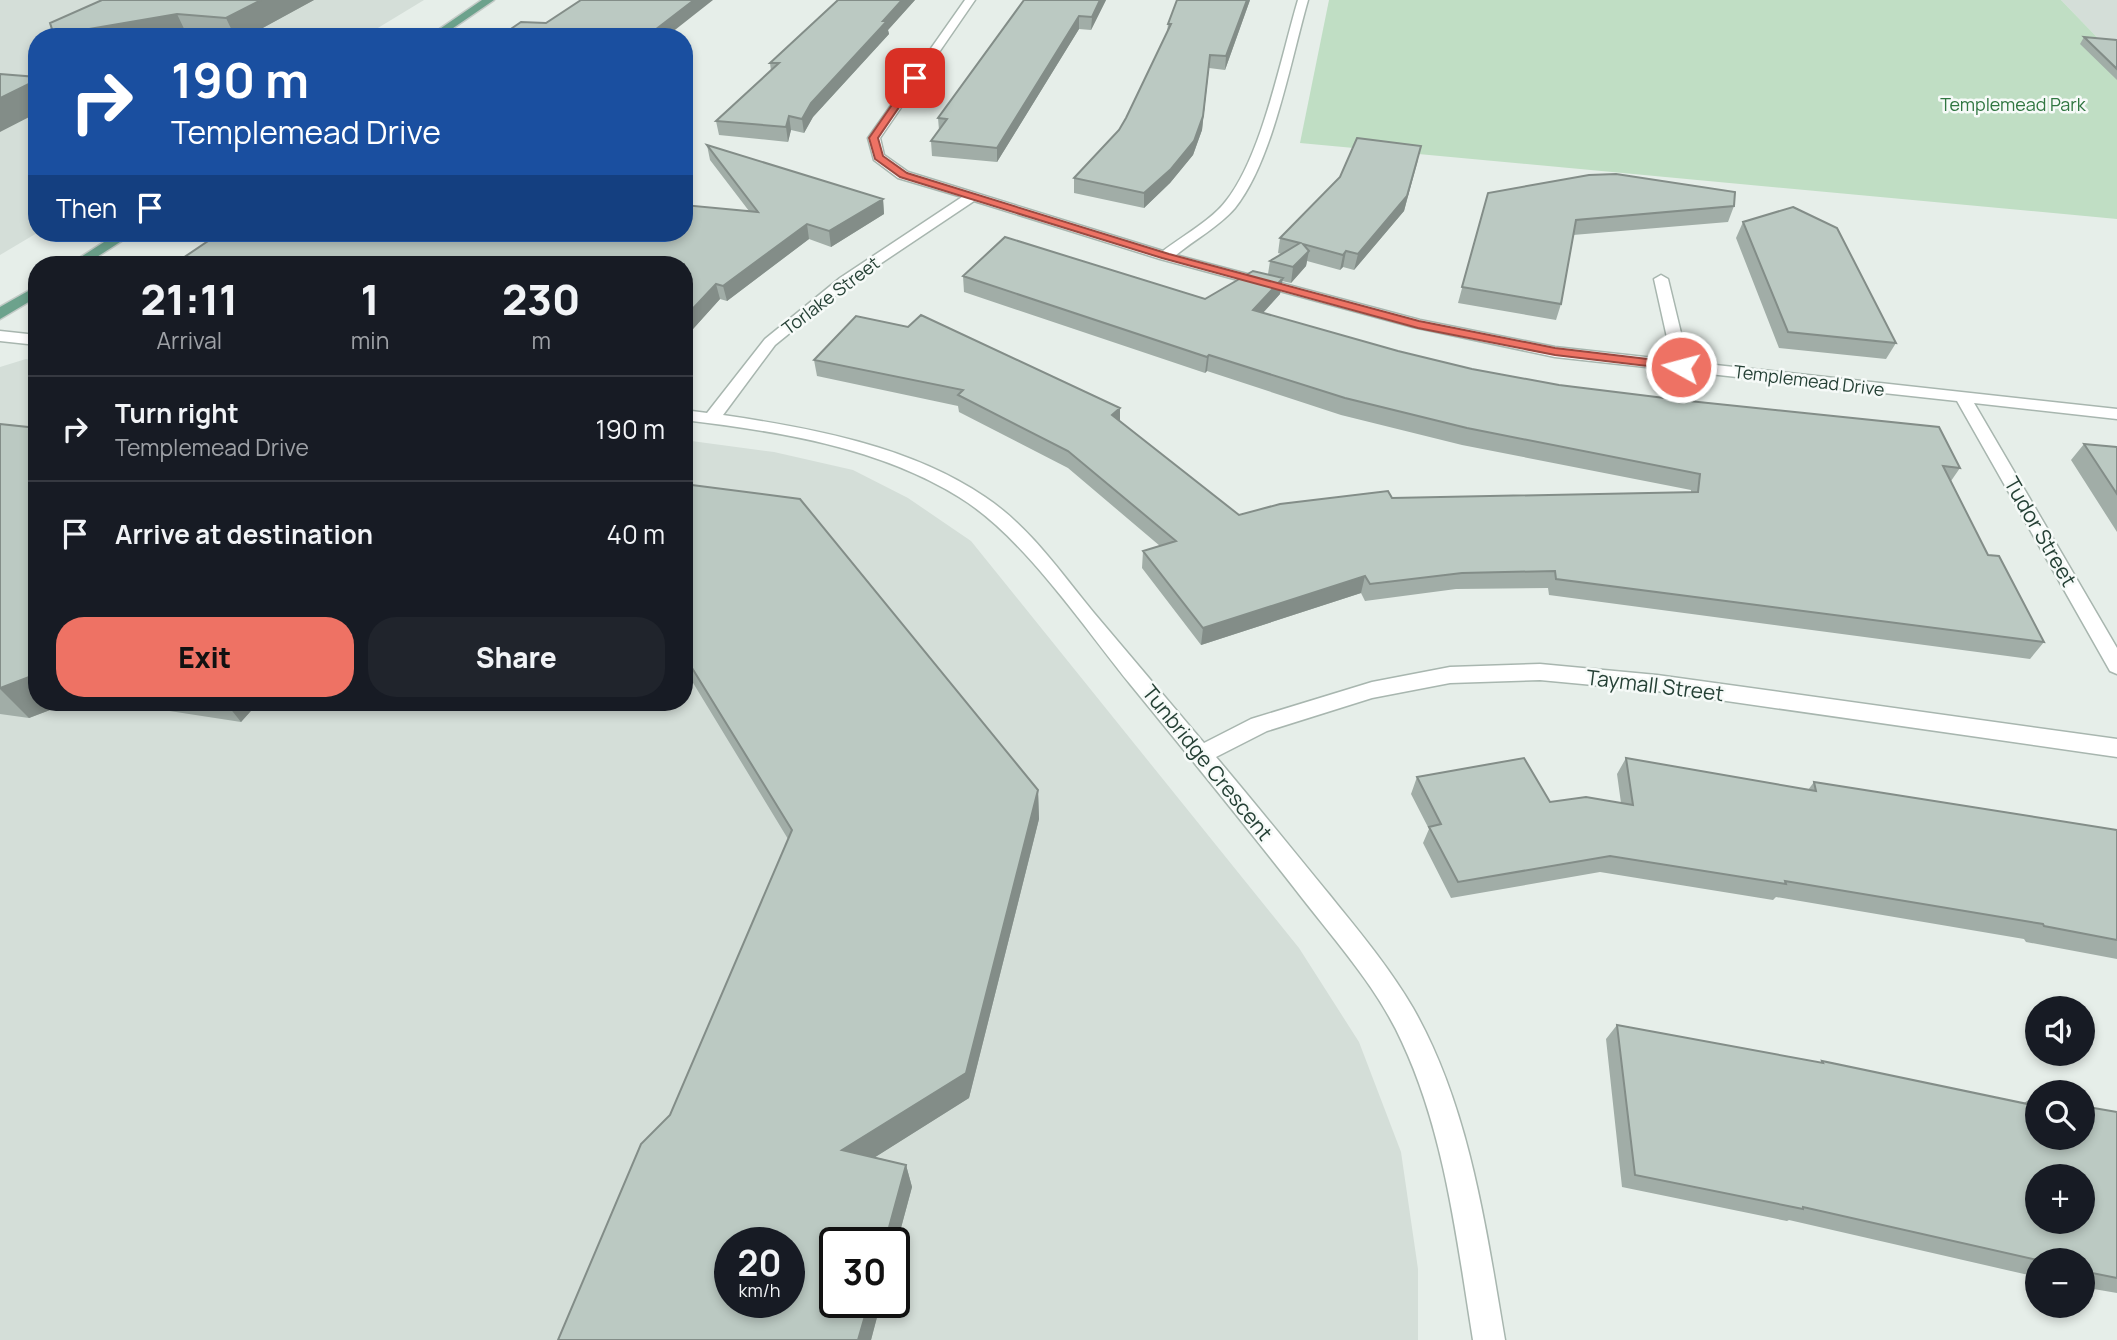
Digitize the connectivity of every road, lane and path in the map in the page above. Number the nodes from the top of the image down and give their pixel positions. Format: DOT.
graph roads {
  1 [pos="489,0"];
  2 [pos="970,0"];
  3 [pos="1303,0"];
  4 [pos="446,28"];
  5 [pos="971,198"];
  6 [pos="113,242"];
  7 [pos="91,256"];
  8 [pos="1165,256"];
  9 [pos="1661,279"];
  10 [pos="28,296"];
  11 [pos="0,314"];
  12 [pos="0,336"];
  13 [pos="28,339"];
  14 [pos="1681,367"];
  15 [pos="1963,398"];
  16 [pos="2117,414"];
  17 [pos="693,416"];
  18 [pos="712,418"];
  19 [pos="2117,666"];
  20 [pos="2117,748"];
  21 [pos="1203,754"];
  22 [pos="1489,1340"];
  1 -- 4 [label="main road"];
  2 -- 5 [label="street, Templemead Drive"];
  3 -- 8 [label="street"];
  5 -- 8 [label="street, Templemead Drive"];
  5 -- 18 [label="street, Torlake Street"];
  6 -- 7 [label="main road"];
  8 -- 14 [label="street, Templemead Drive"];
  9 -- 14 [label="street"];
  10 -- 11 [label="main road"];
  12 -- 13 [label="street"];
  14 -- 15 [label="street, Templemead Drive"];
  15 -- 16 [label="street, Templemead Drive"];
  15 -- 19 [label="street, Tudor Street"];
  17 -- 18 [label="street, Tunbridge Crescent"];
  18 -- 21 [label="street, Tunbridge Crescent"];
  20 -- 21 [label="street, Taymall Street"];
  21 -- 22 [label="street, Tunbridge Crescent"];
}
